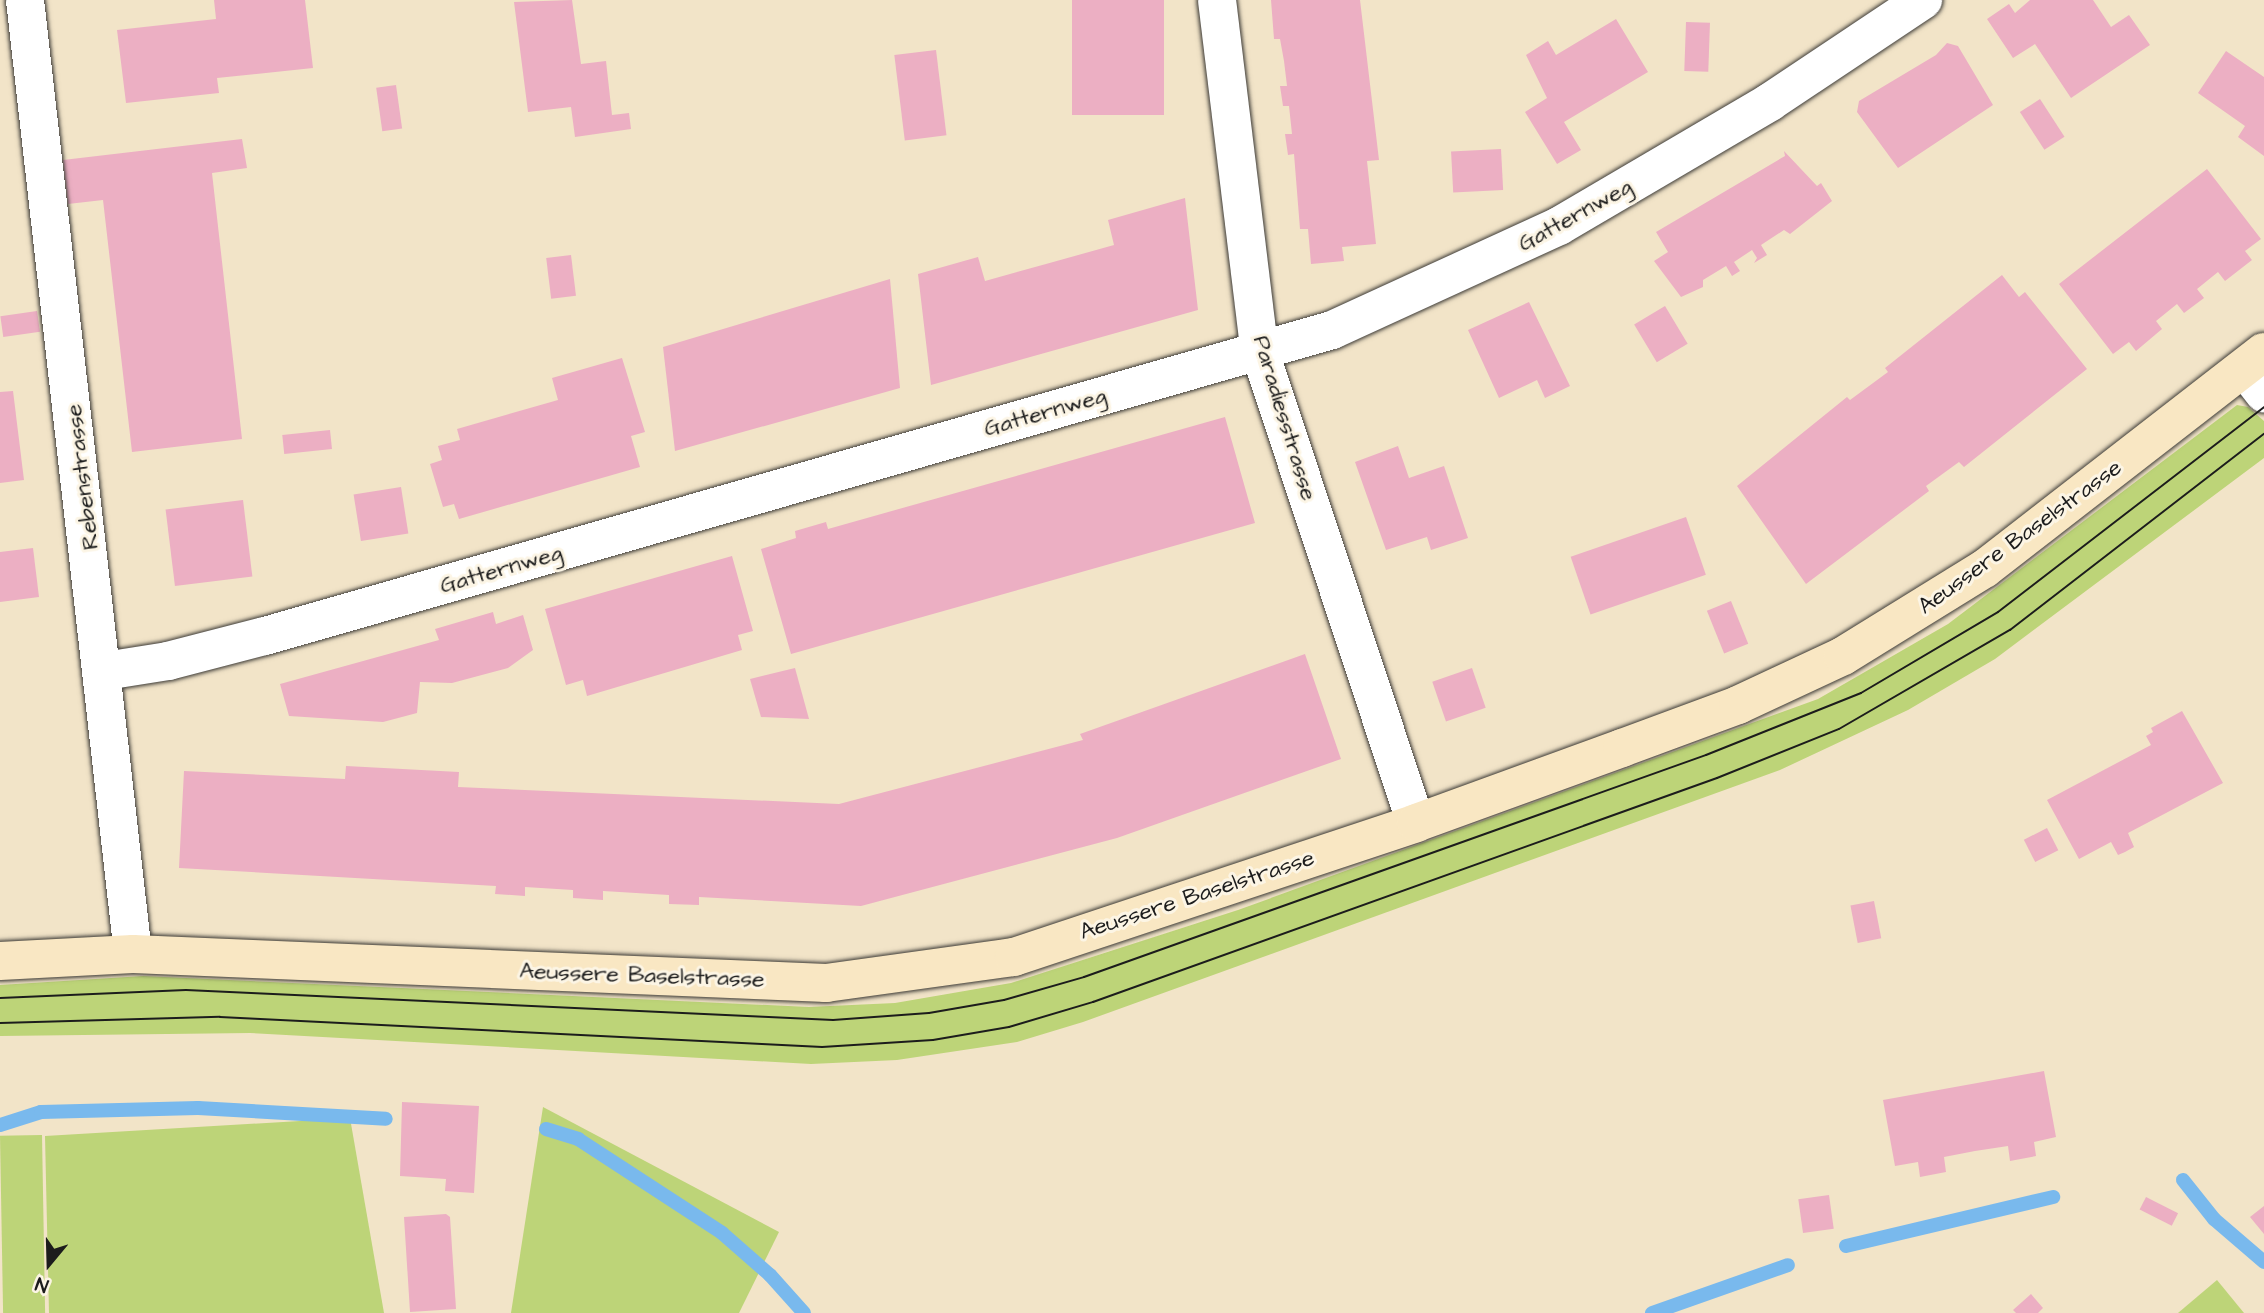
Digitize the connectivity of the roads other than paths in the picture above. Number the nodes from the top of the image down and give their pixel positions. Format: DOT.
graph roads {
  1 [pos="25,0"];
  2 [pos="1217,0"];
  3 [pos="1923,0"];
  4 [pos="1259,349"];
  5 [pos="2258,371"];
  6 [pos="104,671"];
  7 [pos="1416,823"];
  8 [pos="133,954"];
  9 [pos="0,961"];
  1 -- 6 [label="street, Rebenstrasse"];
  2 -- 4 [label="street, Paradiesstrasse"];
  3 -- 4 [label="street, Gatternweg"];
  4 -- 6 [label="street, Gatternweg"];
  4 -- 7 [label="street, Paradiesstrasse"];
  5 -- 7 [label="main road, Aeussere Baselstrasse"];
  6 -- 8 [label="street, Rebenstrasse"];
  7 -- 8 [label="main road, Aeussere Baselstrasse"];
  8 -- 9 [label="main road, Aeussere Baselstrasse"];
}
